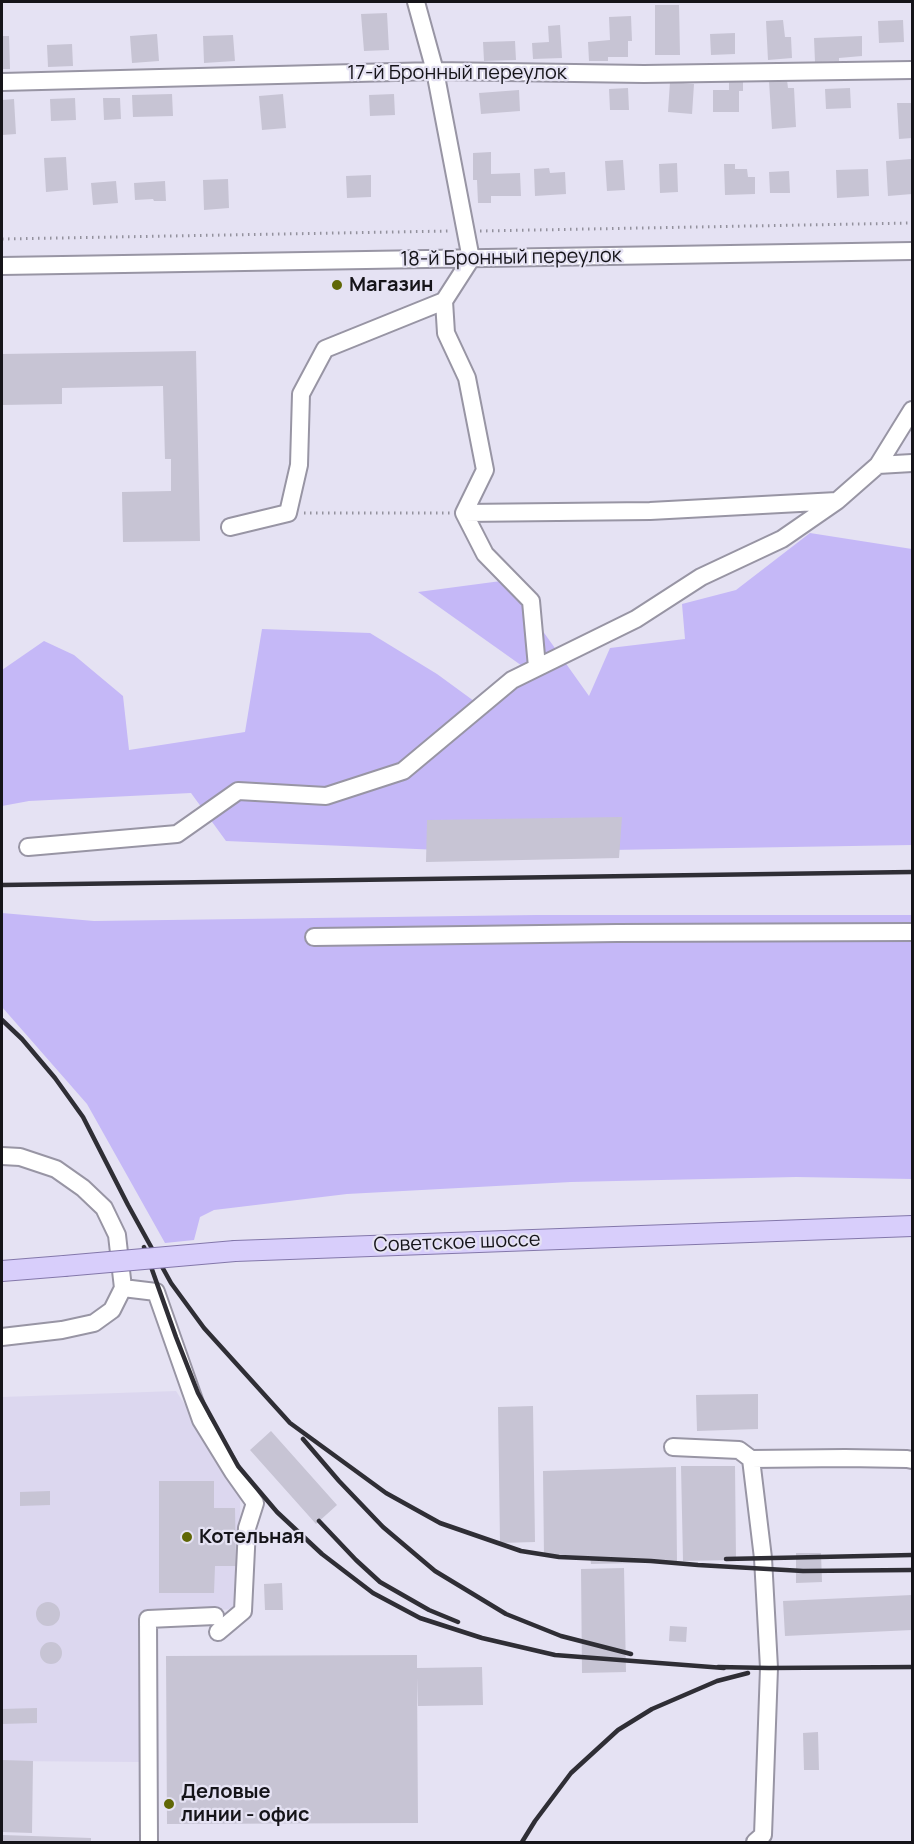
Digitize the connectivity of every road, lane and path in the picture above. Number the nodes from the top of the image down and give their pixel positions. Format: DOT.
graph roads {
  1 [pos="417,2"];
  2 [pos="912,70"];
  3 [pos="435,71"];
  4 [pos="2,82"];
  5 [pos="912,251"];
  6 [pos="471,259"];
  7 [pos="2,266"];
  8 [pos="444,301"];
  9 [pos="912,410"];
  10 [pos="912,464"];
  11 [pos="878,465"];
  12 [pos="837,501"];
  13 [pos="288,513"];
  14 [pos="464,513"];
  15 [pos="230,527"];
  16 [pos="537,668"];
  17 [pos="28,847"];
  18 [pos="912,932"];
  19 [pos="314,937"];
  20 [pos="2,1156"];
  21 [pos="912,1226"];
  22 [pos="2,1271"];
  23 [pos="123,1288"];
  24 [pos="2,1337"];
  25 [pos="673,1447"];
  26 [pos="751,1459"];
  27 [pos="912,1460"];
  28 [pos="148,1842"];
  29 [pos="756,1842"];
  1 -- 3 [label="street"];
  2 -- 3 [label="street, 17-й Бронный переулок"];
  3 -- 4 [label="street, 17-й Бронный переулок"];
  3 -- 6 [label="street"];
  5 -- 6 [label="street, 18-й Бронный переулок"];
  6 -- 7 [label="street, 18-й Бронный переулок"];
  6 -- 8 [label="street"];
  8 -- 13 [label="street"];
  8 -- 14 [label="street"];
  9 -- 11 [label="street"];
  10 -- 11 [label="street"];
  11 -- 12 [label="street"];
  12 -- 14 [label="street"];
  12 -- 16 [label="street"];
  13 -- 14 [label="path"];
  13 -- 15 [label="street"];
  14 -- 16 [label="street"];
  16 -- 17 [label="street"];
  18 -- 19 [label="street"];
  20 -- 23 [label="street"];
  21 -- 22 [label="main road, Советское шоссе, bridge"];
  23 -- 24 [label="street"];
  23 -- 28 [label="street"];
  25 -- 26 [label="street"];
  26 -- 27 [label="street"];
  26 -- 29 [label="street"];
}
